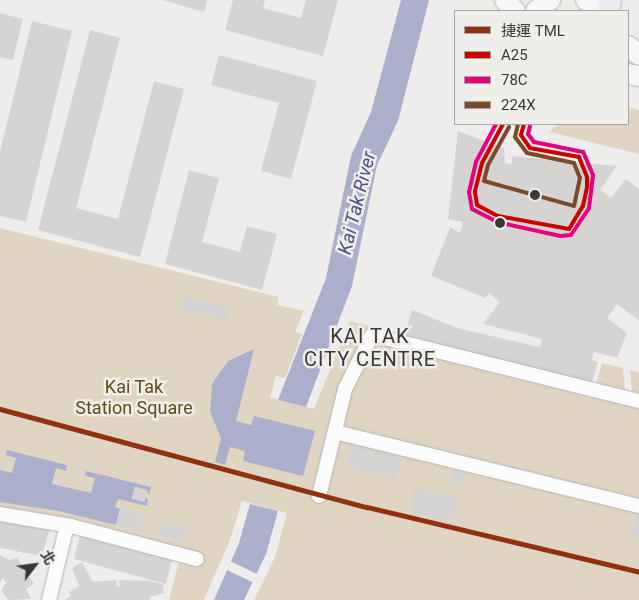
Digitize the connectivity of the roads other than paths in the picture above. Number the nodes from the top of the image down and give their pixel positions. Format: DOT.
graph roads {
  1 [pos="505,0"];
  2 [pos="550,0"];
  3 [pos="586,0"];
  4 [pos="513,10"];
  5 [pos="537,10"];
  6 [pos="600,10"];
  7 [pos="629,47"];
  8 [pos="639,55"];
  9 [pos="639,401"];
  10 [pos="335,432"];
  11 [pos="319,496"];
  12 [pos="639,506"];
  13 [pos="0,514"];
  14 [pos="66,530"];
  15 [pos="197,558"];
  16 [pos="48,600"];
  1 -- 4 [label="main road"];
  2 -- 5 [label="main road"];
  3 -- 6 [label="main road"];
  7 -- 8 [label="main road"];
  9 -- 10 [label="street"];
  10 -- 11 [label="street"];
  10 -- 12 [label="street"];
  13 -- 14 [label="street"];
  14 -- 15 [label="street"];
  14 -- 16 [label="street"];
}
